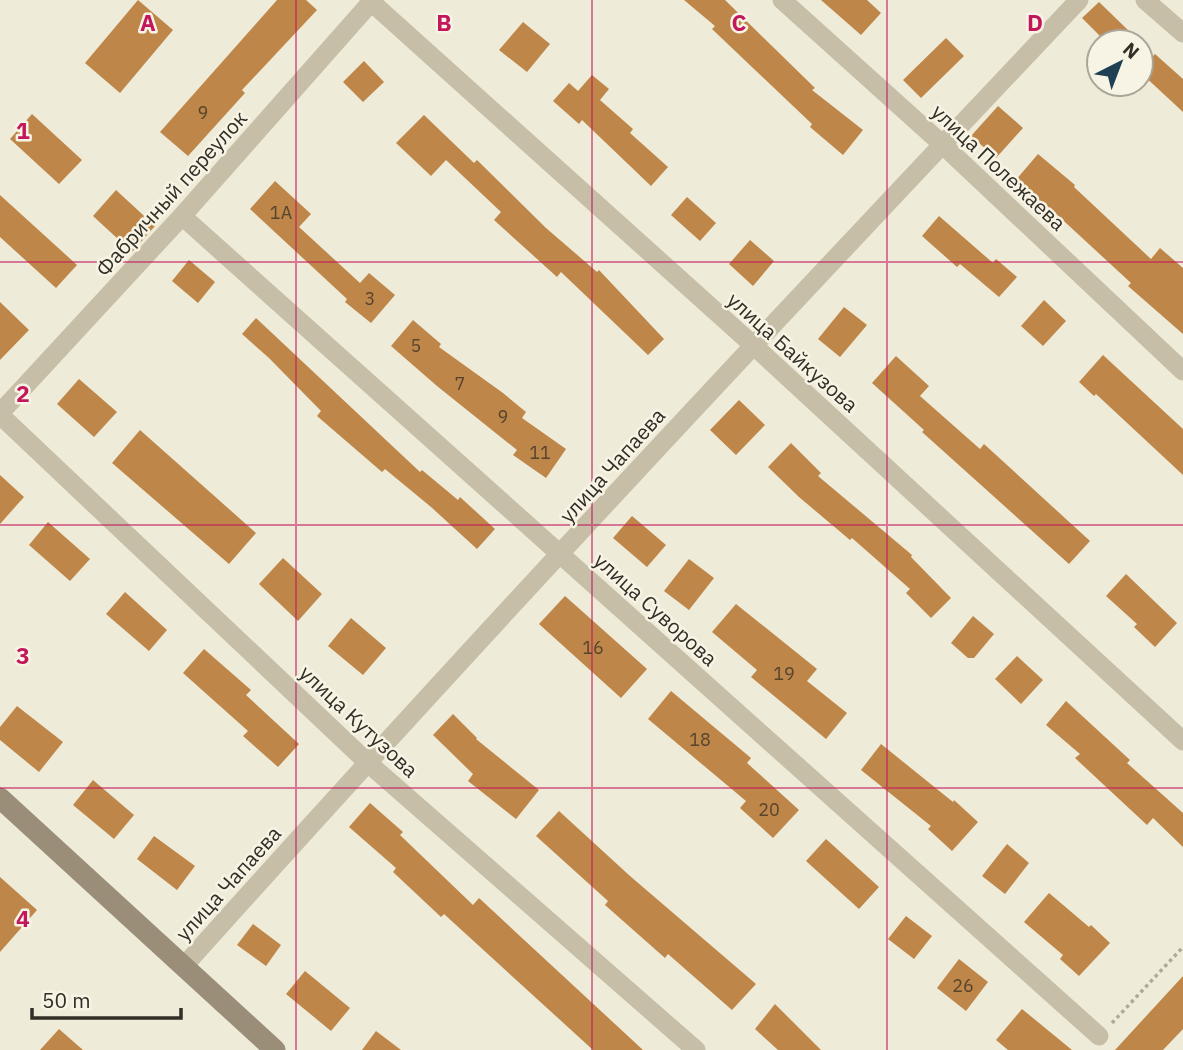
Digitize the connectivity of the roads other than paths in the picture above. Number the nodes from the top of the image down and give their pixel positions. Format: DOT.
graph roads {
  1 [pos="782,0"];
  2 [pos="1079,0"];
  3 [pos="1145,0"];
  4 [pos="371,1"];
  5 [pos="1183,33"];
  6 [pos="942,145"];
  7 [pos="182,216"];
  8 [pos="753,345"];
  9 [pos="1183,371"];
  10 [pos="0,414"];
  11 [pos="561,555"];
  12 [pos="1183,741"];
  13 [pos="367,762"];
  14 [pos="0,798"];
  15 [pos="184,966"];
  16 [pos="1099,1036"];
  17 [pos="275,1050"];
  18 [pos="696,1050"];
  1 -- 6 [label="street, улица Полежаева"];
  2 -- 6 [label="street, улица Чапаева"];
  3 -- 5 [label="street"];
  4 -- 7 [label="street, Фабричный переулок"];
  4 -- 8 [label="street, улица Байкузова"];
  6 -- 8 [label="street, улица Чапаева"];
  6 -- 9 [label="street, улица Полежаева"];
  7 -- 10 [label="street, Фабричный переулок"];
  7 -- 11 [label="street, улица Суворова"];
  8 -- 11 [label="street, улица Чапаева"];
  8 -- 12 [label="street, улица Байкузова"];
  10 -- 13 [label="street, улица Кутузова"];
  11 -- 13 [label="street, улица Чапаева"];
  11 -- 16 [label="street, улица Суворова"];
  13 -- 15 [label="street, улица Чапаева"];
  13 -- 18 [label="street, улица Кутузова"];
  14 -- 15 [label="main road"];
  15 -- 17 [label="main road"];
}
